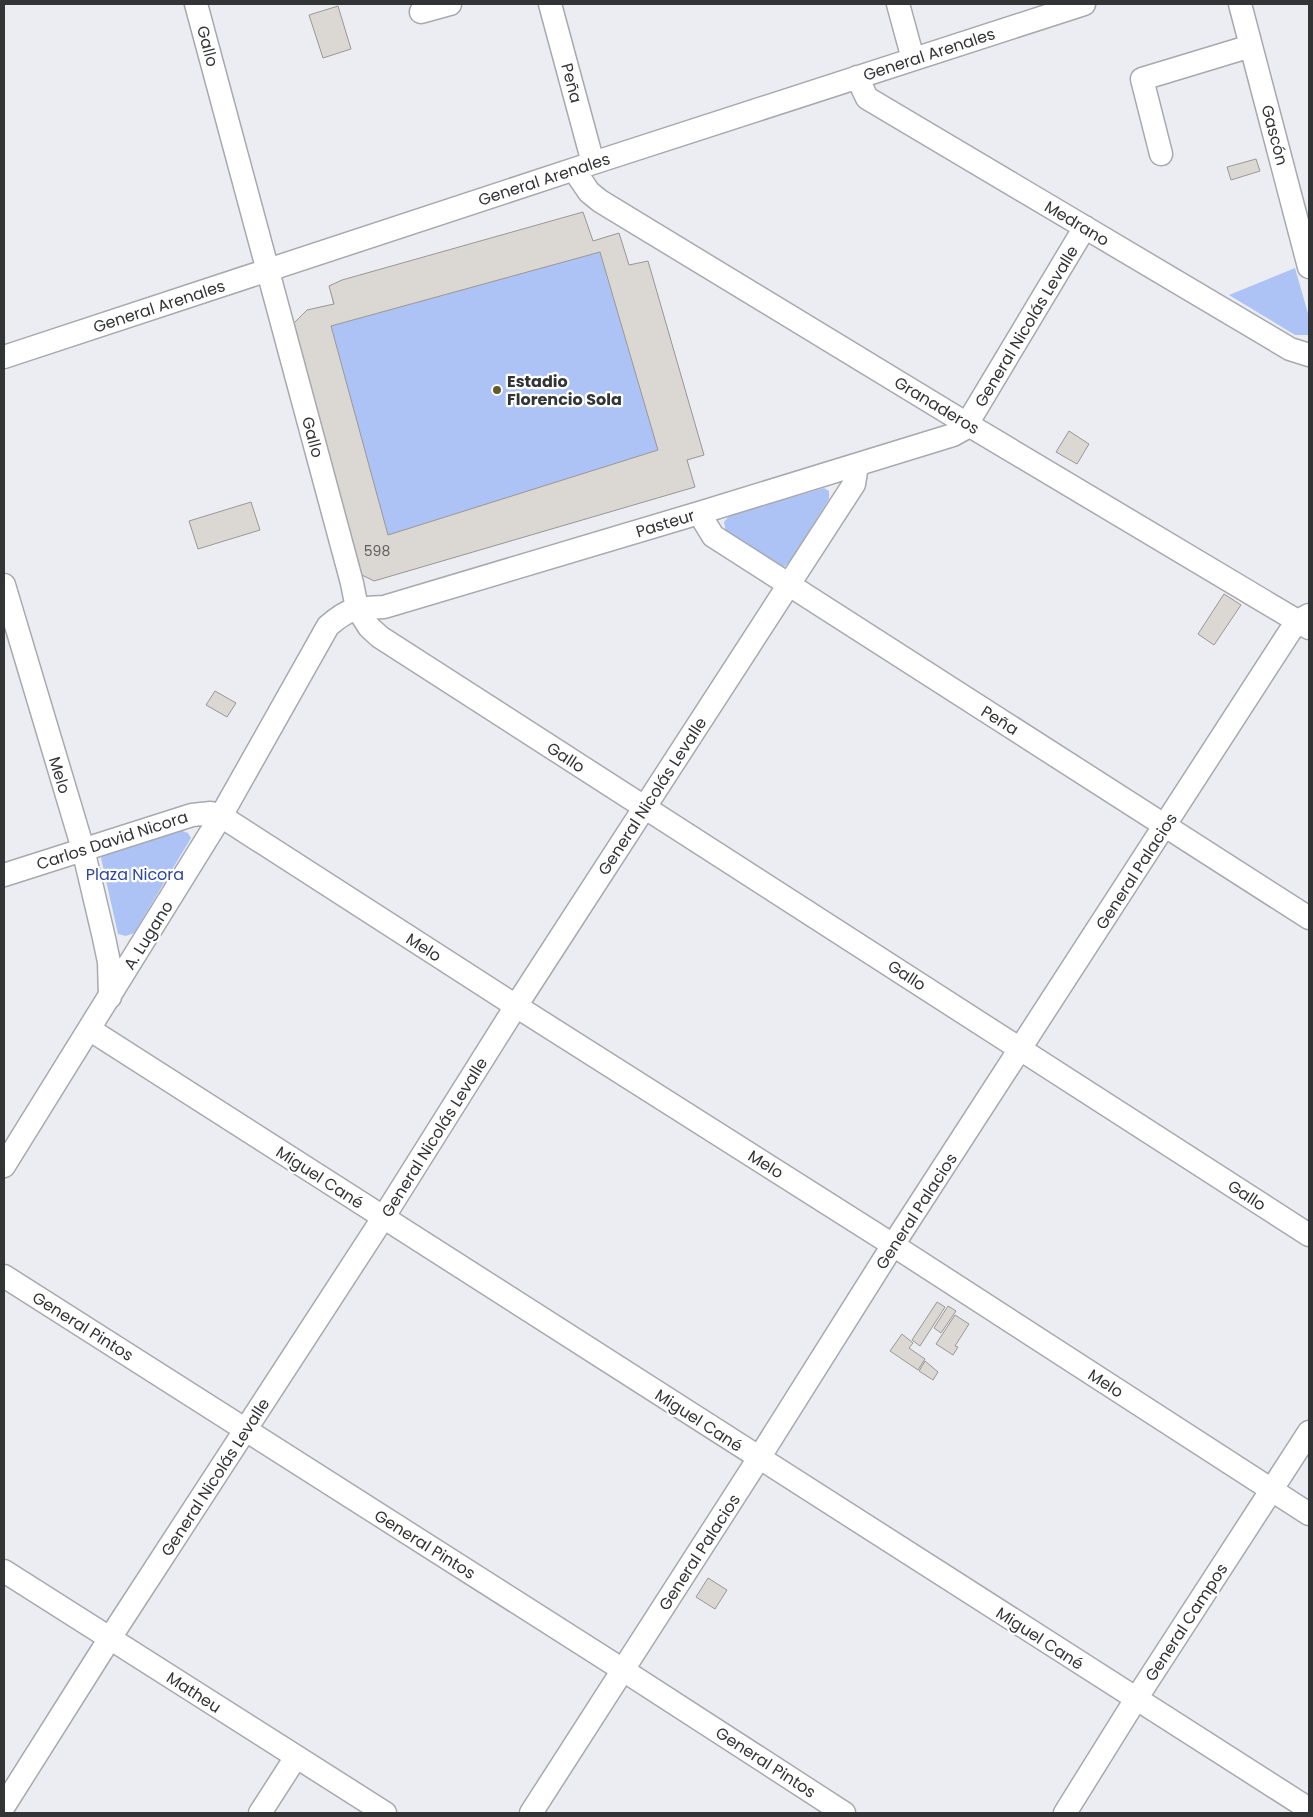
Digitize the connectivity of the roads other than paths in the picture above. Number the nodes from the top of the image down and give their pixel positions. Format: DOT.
graph roads {
  1 [pos="196,4"];
  2 [pos="450,4"];
  3 [pos="550,4"];
  4 [pos="898,4"];
  5 [pos="1084,4"];
  6 [pos="1240,4"];
  7 [pos="421,12"];
  8 [pos="1251,46"];
  9 [pos="913,59"];
  10 [pos="857,78"];
  11 [pos="1161,154"];
  12 [pos="584,166"];
  13 [pos="1086,228"];
  14 [pos="1309,267"];
  15 [pos="268,270"];
  16 [pos="1309,355"];
  17 [pos="4,357"];
  18 [pos="967,424"];
  19 [pos="857,465"];
  20 [pos="699,513"];
  21 [pos="4,585"];
  22 [pos="788,586"];
  23 [pos="357,608"];
  24 [pos="1305,622"];
  25 [pos="9,625"];
  26 [pos="645,807"];
  27 [pos="221,816"];
  28 [pos="1166,825"];
  29 [pos="83,849"];
  30 [pos="4,875"];
  31 [pos="1309,918"];
  32 [pos="110,997"];
  33 [pos="516,1006"];
  34 [pos="89,1029"];
  35 [pos="1021,1048"];
  36 [pos="4,1166"];
  37 [pos="383,1218"];
  38 [pos="1309,1235"];
  39 [pos="893,1245"];
  40 [pos="4,1276"];
  41 [pos="246,1430"];
  42 [pos="1309,1432"];
  43 [pos="759,1458"];
  44 [pos="1272,1490"];
  45 [pos="1309,1514"];
  46 [pos="4,1571"];
  47 [pos="110,1638"];
  48 [pos="623,1670"];
  49 [pos="1136,1699"];
  50 [pos="296,1757"];
  51 [pos="4,1806"];
  52 [pos="1309,1809"];
  53 [pos="260,1813"];
  54 [pos="385,1813"];
  55 [pos="531,1813"];
  56 [pos="844,1813"];
  57 [pos="1065,1813"];
  1 -- 15 [label="street, Gallo"];
  2 -- 7 [label="street"];
  3 -- 12 [label="street, Peña"];
  4 -- 9 [label="street"];
  5 -- 9 [label="street, General Arenales"];
  6 -- 8 [label="street, Gascón"];
  8 -- 11 [label="street"];
  8 -- 14 [label="street, Gascón"];
  9 -- 10 [label="street, General Arenales"];
  10 -- 12 [label="street, General Arenales"];
  10 -- 13 [label="street, Medrano"];
  12 -- 15 [label="street, General Arenales"];
  12 -- 18 [label="street, Granaderos"];
  13 -- 16 [label="street, Medrano"];
  13 -- 18 [label="street, General Nicolás Levalle"];
  15 -- 17 [label="street, General Arenales"];
  15 -- 23 [label="street, Gallo"];
  18 -- 19 [label="street, Pasteur"];
  18 -- 24 [label="street, Granaderos"];
  19 -- 20 [label="street, Pasteur"];
  19 -- 22 [label="street, General Nicolás Levalle"];
  20 -- 22 [label="street, Peña"];
  20 -- 23 [label="street, Pasteur"];
  21 -- 25 [label="street, Melo"];
  22 -- 26 [label="street, General Nicolás Levalle"];
  22 -- 28 [label="street, Peña"];
  23 -- 26 [label="street, Gallo"];
  23 -- 27 [label="street, A. Lugano"];
  24 -- 28 [label="street, General Palacios"];
  25 -- 29 [label="street, Melo"];
  26 -- 33 [label="street, General Nicolás Levalle"];
  26 -- 35 [label="street, Gallo"];
  27 -- 29 [label="street, Carlos David Nicora"];
  27 -- 32 [label="street, A. Lugano"];
  27 -- 33 [label="street, Melo"];
  28 -- 31 [label="street, Peña"];
  28 -- 35 [label="street, General Palacios"];
  29 -- 30 [label="street, Carlos David Nicora"];
  29 -- 32 [label="street, Melo"];
  32 -- 34 [label="street, A. Lugano"];
  33 -- 37 [label="street, General Nicolás Levalle"];
  33 -- 39 [label="street, Melo"];
  34 -- 36 [label="street, A. Lugano"];
  34 -- 37 [label="street, Miguel Cané"];
  35 -- 38 [label="street, Gallo"];
  35 -- 39 [label="street, General Palacios"];
  37 -- 41 [label="street, General Nicolás Levalle"];
  37 -- 43 [label="street, Miguel Cané"];
  39 -- 43 [label="street, General Palacios"];
  39 -- 44 [label="street, Melo"];
  40 -- 41 [label="street, General Pintos"];
  41 -- 47 [label="street, General Nicolás Levalle"];
  41 -- 48 [label="street, General Pintos"];
  42 -- 44 [label="street, General Campos"];
  43 -- 48 [label="street, General Palacios"];
  43 -- 49 [label="street, Miguel Cané"];
  44 -- 45 [label="street, Melo"];
  44 -- 49 [label="street, General Campos"];
  46 -- 47 [label="street, Matheu"];
  47 -- 50 [label="street, Matheu"];
  47 -- 51 [label="street, General Nicolás Levalle"];
  48 -- 55 [label="street, General Palacios"];
  48 -- 56 [label="street, General Pintos"];
  49 -- 52 [label="street, Miguel Cané"];
  49 -- 57 [label="street, General Campos"];
  50 -- 53 [label="street"];
  50 -- 54 [label="street, Matheu"];
}
